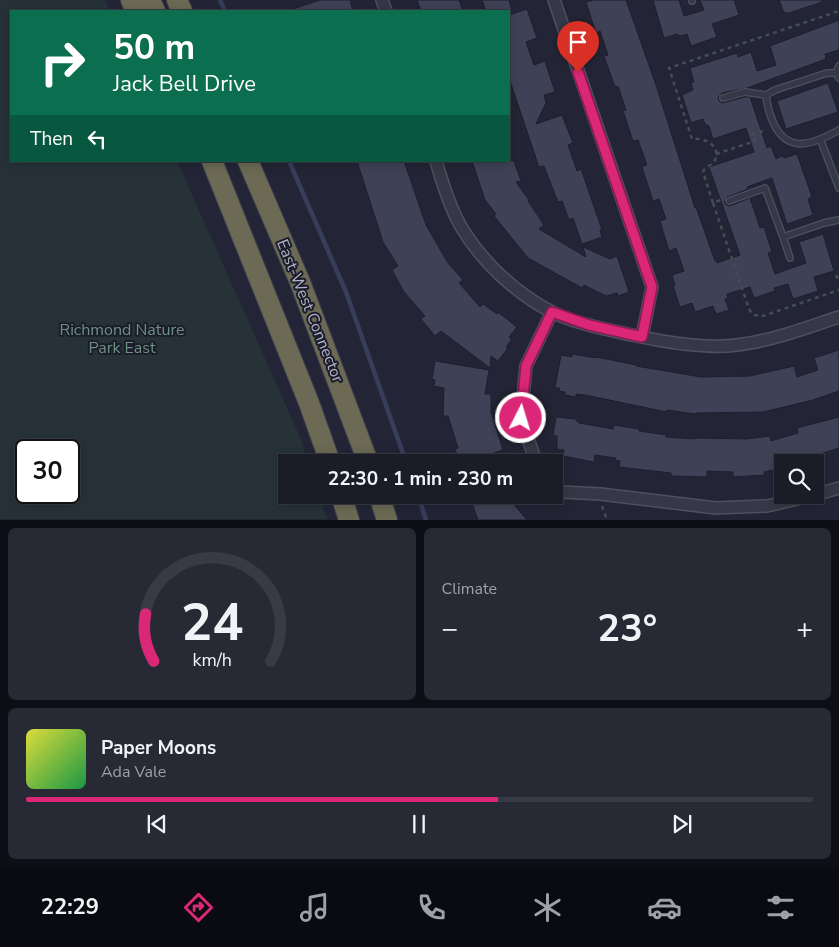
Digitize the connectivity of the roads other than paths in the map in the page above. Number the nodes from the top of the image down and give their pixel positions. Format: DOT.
graph roads {
  1 [pos="554,0"];
  2 [pos="839,66"];
  3 [pos="837,76"];
  4 [pos="766,95"];
  5 [pos="723,98"];
  6 [pos="839,130"];
  7 [pos="821,141"];
  8 [pos="248,162"];
  9 [pos="436,162"];
  10 [pos="213,167"];
  11 [pos="839,188"];
  12 [pos="729,201"];
  13 [pos="839,220"];
  14 [pos="783,237"];
  15 [pos="790,258"];
  16 [pos="552,312"];
  17 [pos="839,317"];
  18 [pos="642,337"];
  19 [pos="327,454"];
  20 [pos="365,454"];
  21 [pos="533,454"];
  22 [pos="839,488"];
  23 [pos="563,492"];
  24 [pos="824,492"];
  25 [pos="344,504"];
  26 [pos="382,504"];
  27 [pos="776,504"];
  28 [pos="349,520"];
  29 [pos="387,520"];
  1 -- 18 [label="street"];
  2 -- 3 [label="lane"];
  3 -- 4 [label="lane"];
  4 -- 5 [label="lane"];
  4 -- 7 [label="lane"];
  6 -- 7 [label="lane"];
  7 -- 11 [label="lane"];
  8 -- 20 [label="highway, East-West Connector"];
  9 -- 16 [label="street"];
  10 -- 19 [label="highway"];
  12 -- 14 [label="lane"];
  13 -- 14 [label="lane"];
  14 -- 15 [label="lane"];
  16 -- 18 [label="street"];
  16 -- 21 [label="street"];
  17 -- 18 [label="street"];
  22 -- 24 [label="street"];
  23 -- 27 [label="street"];
  25 -- 28 [label="highway"];
  26 -- 29 [label="highway"];
}
